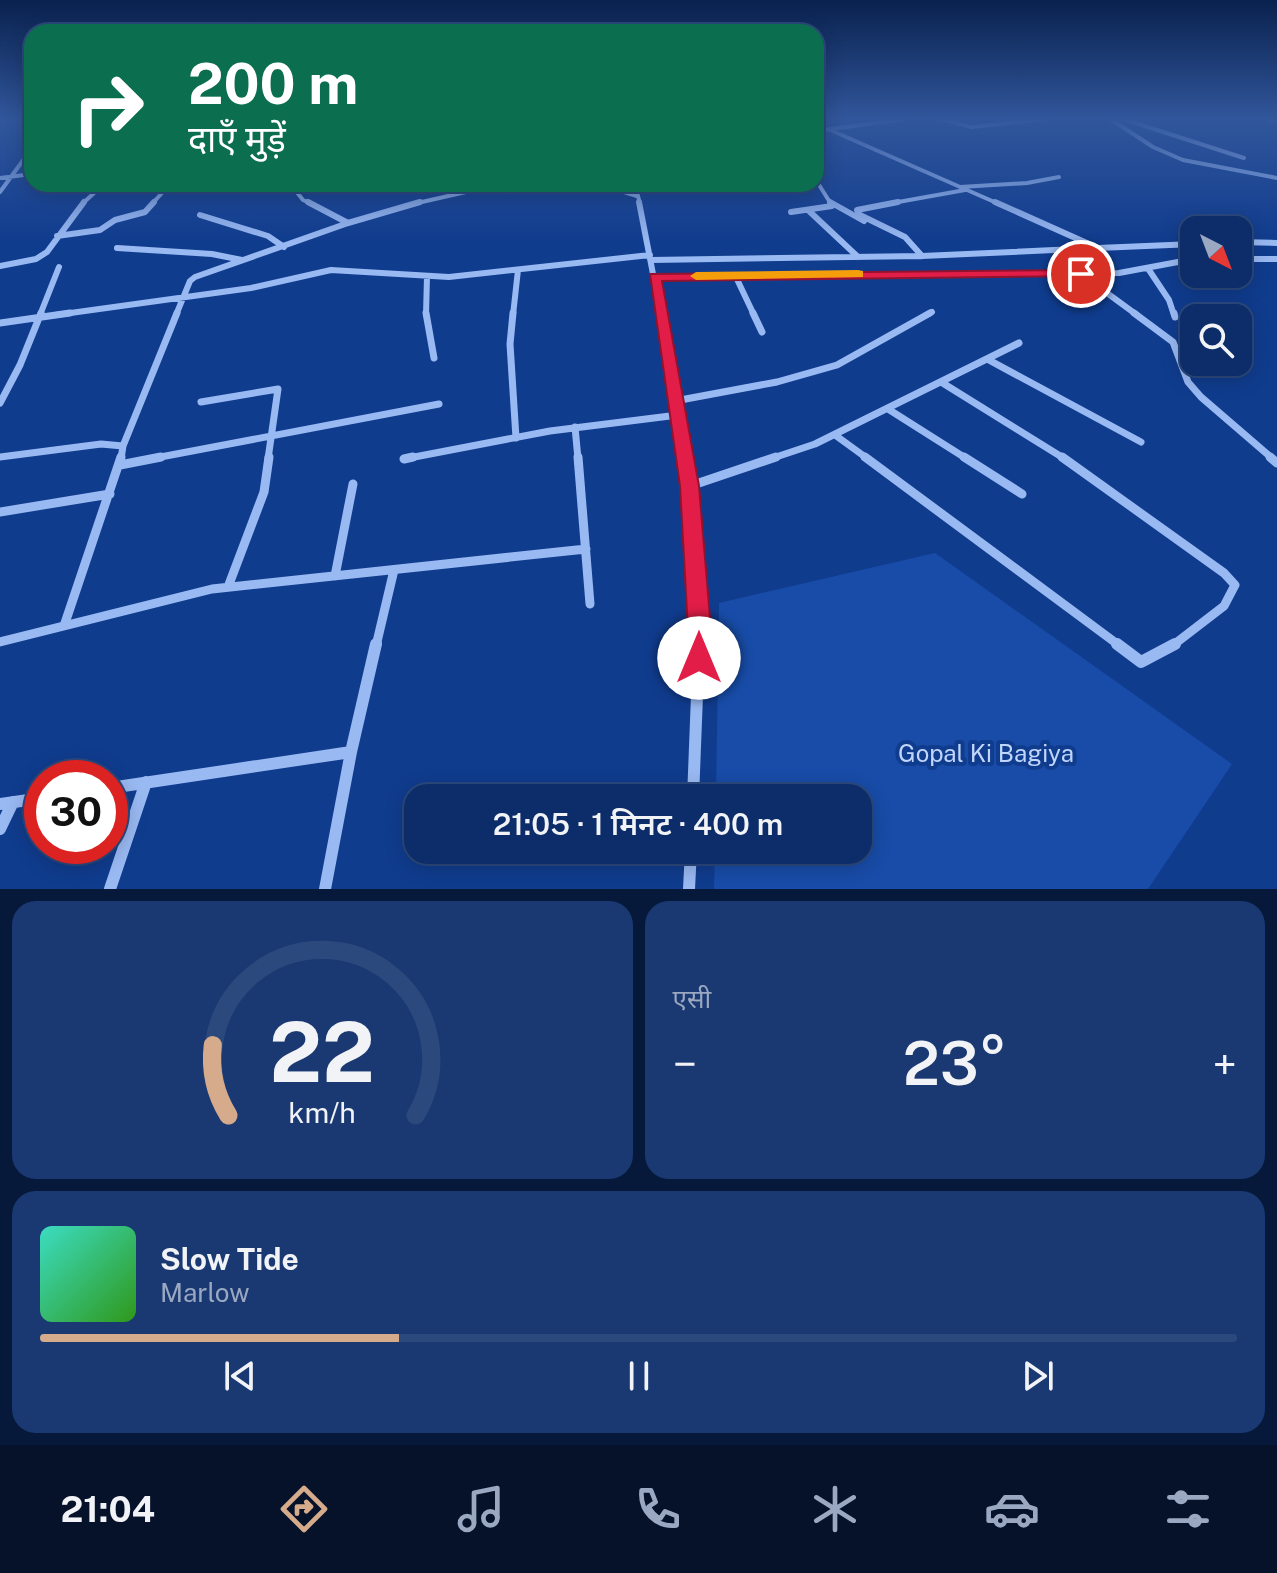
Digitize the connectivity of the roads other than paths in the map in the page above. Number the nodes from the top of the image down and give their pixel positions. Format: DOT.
graph roads {
  1 [pos="24,159"];
  2 [pos="897,159"];
  3 [pos="1182,159"];
  4 [pos="24,175"];
  5 [pos="12,176"];
  6 [pos="1059,177"];
  7 [pos="0,178"];
  8 [pos="1277,178"];
  9 [pos="959,187"];
  10 [pos="966,190"];
  11 [pos="0,192"];
  12 [pos="95,192"];
  13 [pos="163,192"];
  14 [pos="297,192"];
  15 [pos="460,192"];
  16 [pos="637,192"];
  17 [pos="823,192"];
  18 [pos="832,206"];
  19 [pos="808,210"];
  20 [pos="791,212"];
  21 [pos="200,215"];
  22 [pos="348,223"];
  23 [pos="57,236"];
  24 [pos="905,237"];
  25 [pos="1252,242"];
  26 [pos="1277,243"];
  27 [pos="1180,245"];
  28 [pos="284,247"];
  29 [pos="117,248"];
  30 [pos="1098,248"];
  31 [pos="922,256"];
  32 [pos="651,257"];
  33 [pos="858,257"];
  34 [pos="1252,259"];
  35 [pos="1277,259"];
  36 [pos="1180,260"];
  37 [pos="242,261"];
  38 [pos="0,266"];
  39 [pos="59,267"];
  40 [pos="518,270"];
  41 [pos="1149,270"];
  42 [pos="1081,274"];
  43 [pos="735,275"];
  44 [pos="427,276"];
  45 [pos="654,277"];
  46 [pos="186,296"];
  47 [pos="932,312"];
  48 [pos="39,316"];
  49 [pos="1175,317"];
  50 [pos="0,323"];
  51 [pos="762,332"];
  52 [pos="1019,343"];
  53 [pos="434,358"];
  54 [pos="987,359"];
  55 [pos="941,382"];
  56 [pos="675,401"];
  57 [pos="201,402"];
  58 [pos="0,403"];
  59 [pos="439,404"];
  60 [pos="888,409"];
  61 [pos="678,415"];
  62 [pos="575,427"];
  63 [pos="270,435"];
  64 [pos="835,435"];
  65 [pos="516,438"];
  66 [pos="1141,442"];
  67 [pos="123,446"];
  68 [pos="0,457"];
  69 [pos="404,459"];
  70 [pos="1277,463"];
  71 [pos="120,465"];
  72 [pos="353,484"];
  73 [pos="690,486"];
  74 [pos="110,494"];
  75 [pos="1022,494"];
  76 [pos="0,512"];
  77 [pos="586,549"];
  78 [pos="394,570"];
  79 [pos="335,576"];
  80 [pos="228,587"];
  81 [pos="590,604"];
  82 [pos="64,626"];
  83 [pos="0,642"];
  84 [pos="351,752"];
  85 [pos="146,782"];
  86 [pos="694,784"];
  87 [pos="128,785"];
  88 [pos="6,803"];
  89 [pos="0,829"];
  90 [pos="690,864"];
  91 [pos="110,889"];
  92 [pos="325,889"];
  93 [pos="689,889"];
  1 -- 5 [label="street"];
  2 -- 9 [label="street"];
  3 -- 8 [label="street"];
  4 -- 5 [label="street"];
  5 -- 7 [label="street"];
  5 -- 11 [label="street"];
  6 -- 9 [label="street"];
  9 -- 10 [label="street"];
  10 -- 24 [label="street"];
  10 -- 30 [label="street"];
  12 -- 23 [label="street"];
  13 -- 23 [label="street"];
  14 -- 22 [label="street"];
  15 -- 22 [label="street"];
  16 -- 32 [label="street"];
  17 -- 18 [label="street"];
  18 -- 19 [label="street"];
  18 -- 24 [label="street"];
  19 -- 20 [label="street"];
  19 -- 33 [label="street"];
  21 -- 28 [label="street"];
  22 -- 28 [label="street"];
  23 -- 38 [label="street"];
  24 -- 31 [label="street"];
  25 -- 26 [label="street"];
  27 -- 30 [label="street"];
  28 -- 37 [label="street"];
  29 -- 37 [label="street"];
  30 -- 31 [label="street"];
  31 -- 33 [label="street"];
  32 -- 33 [label="street"];
  32 -- 40 [label="street"];
  32 -- 45 [label="street"];
  34 -- 35 [label="street"];
  36 -- 41 [label="street"];
  37 -- 46 [label="street"];
  39 -- 48 [label="street"];
  40 -- 44 [label="street"];
  40 -- 65 [label="street"];
  41 -- 42 [label="street"];
  41 -- 49 [label="street"];
  42 -- 43 [label="street"];
  42 -- 70 [label="street"];
  43 -- 45 [label="street"];
  43 -- 51 [label="street"];
  44 -- 46 [label="street"];
  44 -- 53 [label="street"];
  45 -- 56 [label="street"];
  46 -- 48 [label="street"];
  46 -- 67 [label="street"];
  47 -- 56 [label="street"];
  48 -- 50 [label="street"];
  48 -- 58 [label="street"];
  52 -- 54 [label="street"];
  54 -- 55 [label="street"];
  54 -- 66 [label="street"];
  55 -- 60 [label="street"];
  55 -- 64 [label="street"];
  56 -- 61 [label="street"];
  57 -- 63 [label="street"];
  59 -- 63 [label="street"];
  60 -- 64 [label="street"];
  60 -- 75 [label="street"];
  61 -- 62 [label="street"];
  61 -- 73 [label="street"];
  62 -- 65 [label="street"];
  62 -- 77 [label="street"];
  63 -- 71 [label="street"];
  63 -- 80 [label="street"];
  64 -- 73 [label="street"];
  65 -- 69 [label="street"];
  67 -- 68 [label="street"];
  67 -- 71 [label="street"];
  71 -- 74 [label="street"];
  72 -- 79 [label="street"];
  73 -- 86 [label="street"];
  74 -- 76 [label="street"];
  74 -- 82 [label="street"];
  77 -- 78 [label="street"];
  77 -- 81 [label="street"];
  78 -- 79 [label="street"];
  78 -- 84 [label="street"];
  79 -- 80 [label="street"];
  80 -- 82 [label="street"];
  82 -- 83 [label="street"];
  84 -- 85 [label="street"];
  84 -- 92 [label="street"];
  85 -- 87 [label="street"];
  85 -- 91 [label="street"];
  88 -- 89 [label="street"];
  90 -- 93 [label="street"];
}
